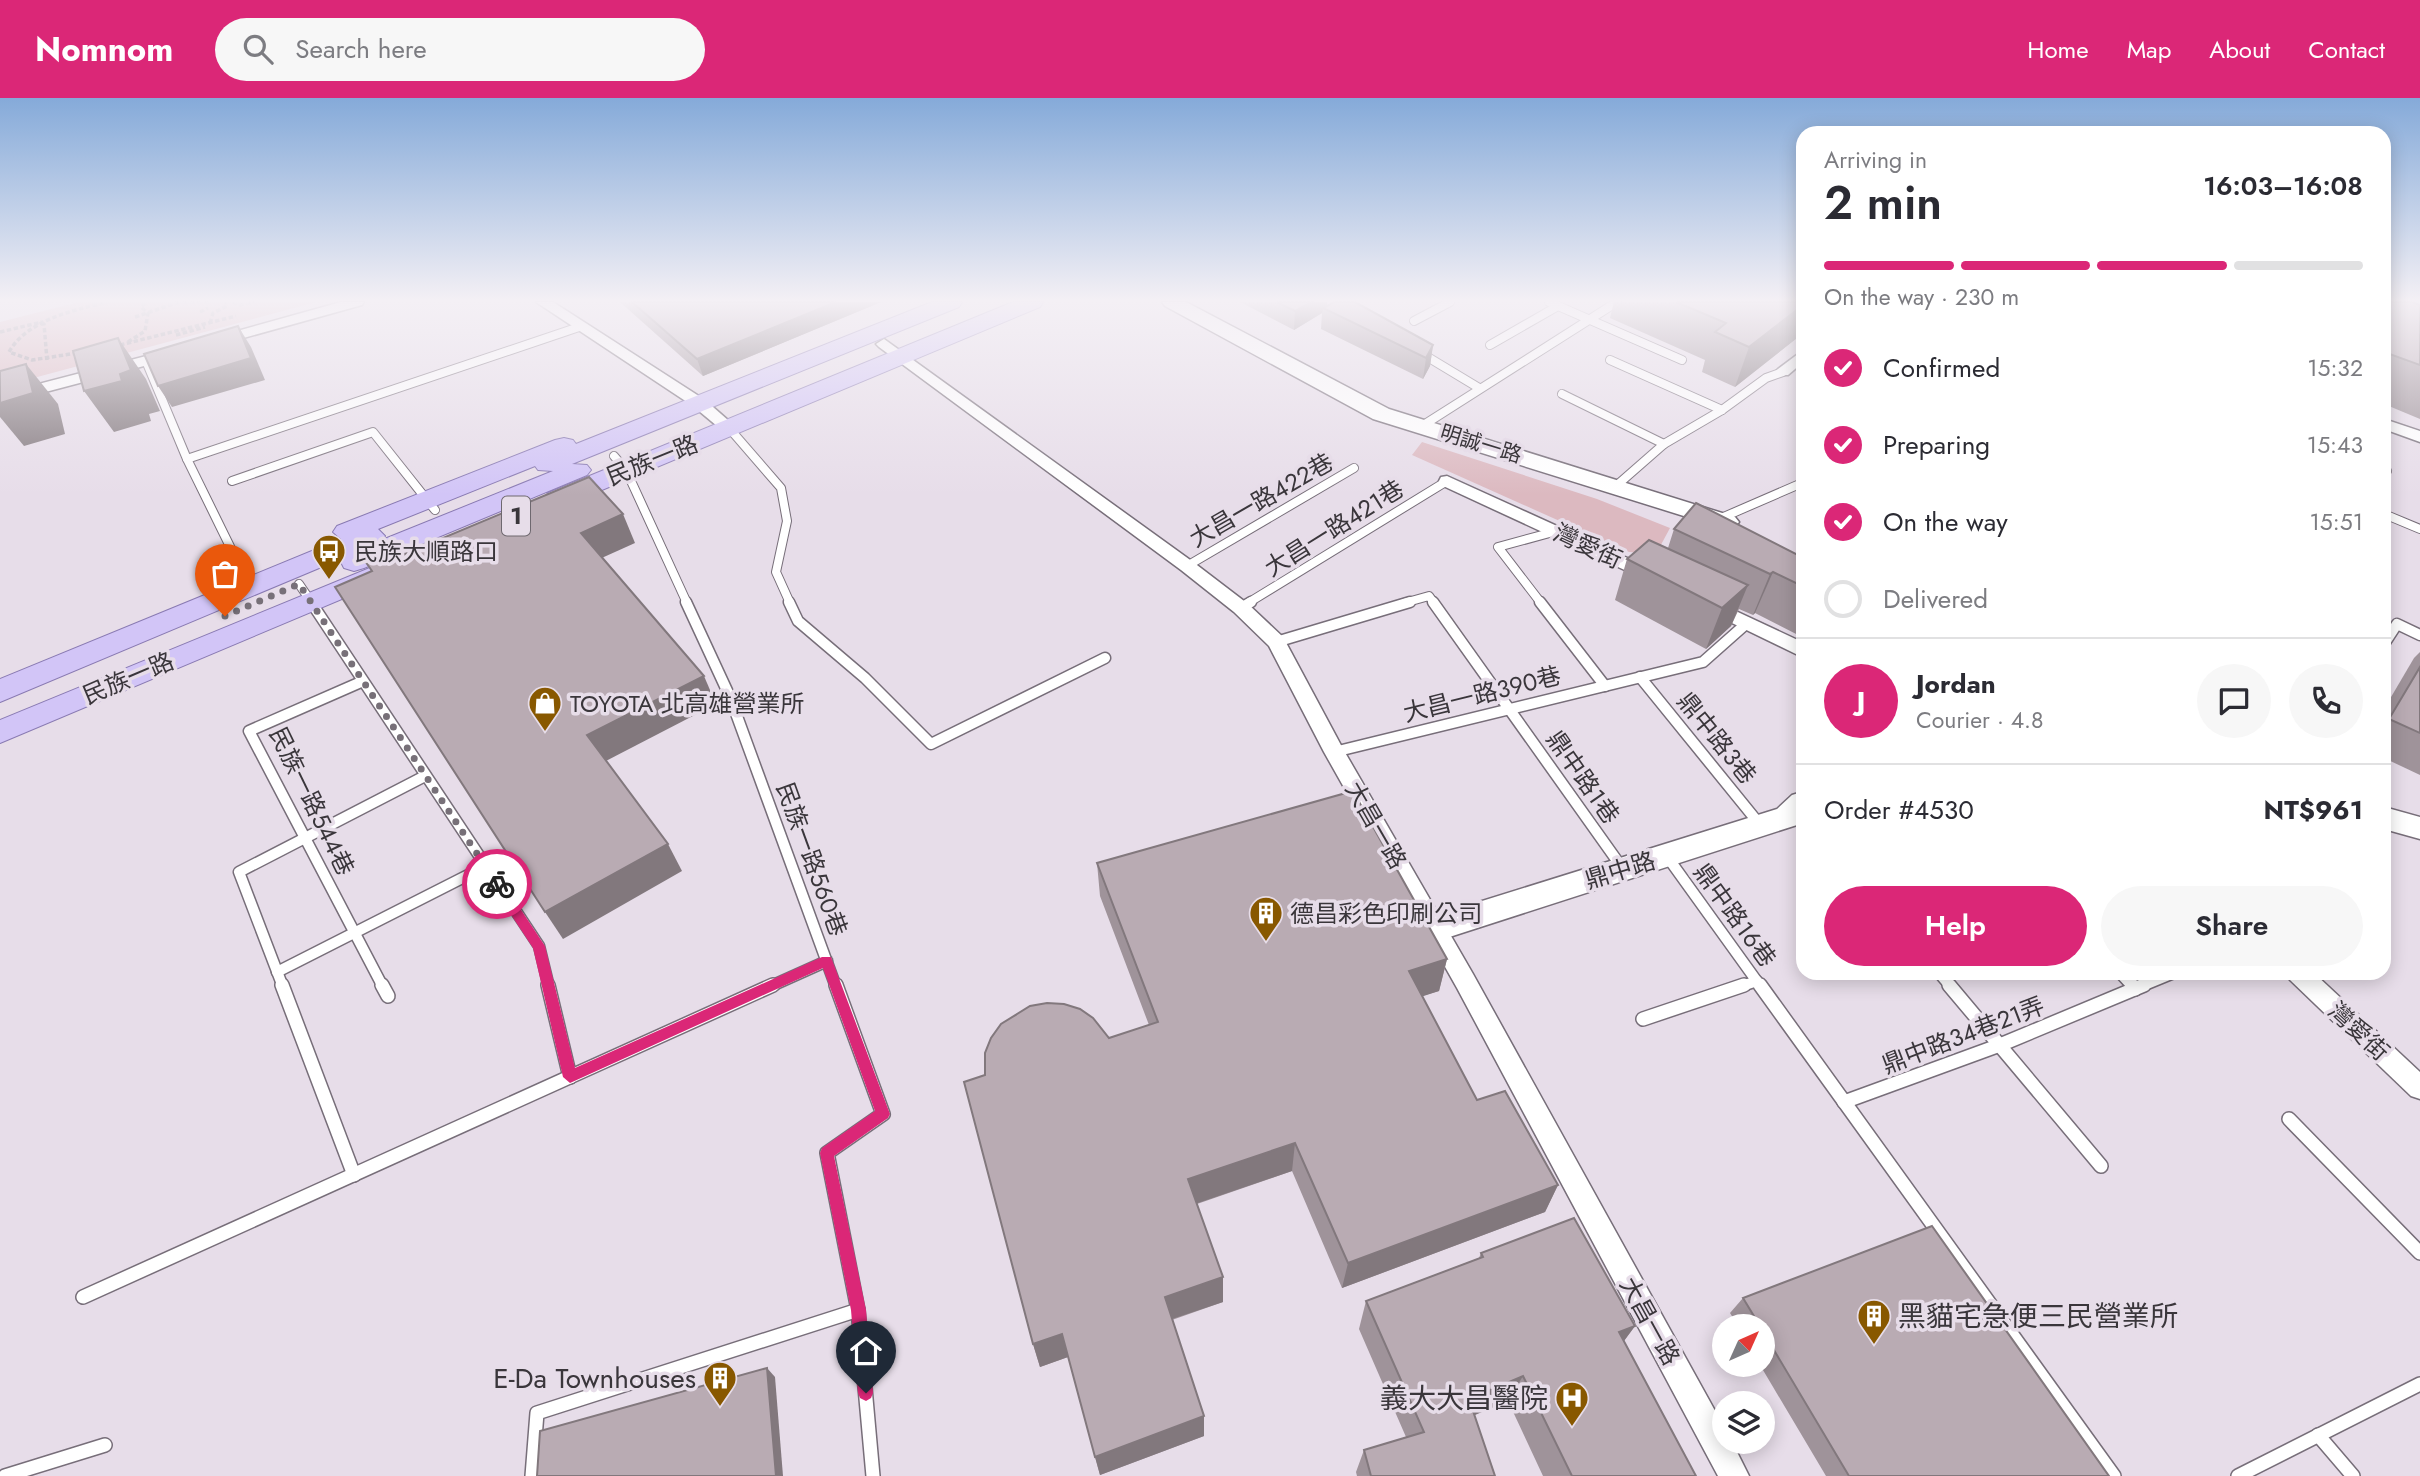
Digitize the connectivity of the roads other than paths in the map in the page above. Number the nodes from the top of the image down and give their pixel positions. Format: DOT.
graph roads {
  1 [pos="126,366"];
  2 [pos="148,366"];
  3 [pos="462,366"];
  4 [pos="640,366"];
  5 [pos="793,366"];
  6 [pos="806,366"];
  7 [pos="842,366"];
  8 [pos="915,366"];
  9 [pos="1292,366"];
  10 [pos="1443,366"];
  11 [pos="1515,366"];
  12 [pos="1624,366"];
  13 [pos="1790,366"];
  14 [pos="1783,372"];
  15 [pos="1479,388"];
  16 [pos="1562,394"];
  17 [pos="0,399"];
  18 [pos="707,410"];
  19 [pos="1722,410"];
  20 [pos="1422,426"];
  21 [pos="2391,427"];
  22 [pos="2420,438"];
  23 [pos="1664,444"];
  24 [pos="187,459"];
  25 [pos="620,463"];
  26 [pos="1354,468"];
  27 [pos="232,481"];
  28 [pos="1447,481"];
  29 [pos="1616,486"];
  30 [pos="1796,486"];
  31 [pos="431,505"];
  32 [pos="2391,517"];
  33 [pos="1719,519"];
  34 [pos="2420,529"];
  35 [pos="1743,530"];
  36 [pos="1558,531"];
  37 [pos="1187,566"];
  38 [pos="243,573"];
  39 [pos="1664,582"];
  40 [pos="304,593"];
  41 [pos="1699,600"];
  42 [pos="1241,608"];
  43 [pos="1747,623"];
  44 [pos="2391,633"];
  45 [pos="2420,635"];
  46 [pos="1276,642"];
  47 [pos="1796,647"];
  48 [pos="1105,658"];
  49 [pos="0,673"];
  50 [pos="1640,677"];
  51 [pos="361,682"];
  52 [pos="1605,686"];
  53 [pos="0,691"];
  54 [pos="0,709"];
  55 [pos="1509,709"];
  56 [pos="0,732"];
  57 [pos="1334,752"];
  58 [pos="425,776"];
  59 [pos="1796,811"];
  60 [pos="2391,820"];
  61 [pos="1761,826"];
  62 [pos="2420,828"];
  63 [pos="305,838"];
  64 [pos="1666,855"];
  65 [pos="485,866"];
  66 [pos="1623,869"];
  67 [pos="1434,929"];
  68 [pos="355,934"];
  69 [pos="827,961"];
  70 [pos="277,972"];
  71 [pos="1945,980"];
  72 [pos="2127,980"];
  73 [pos="2157,980"];
  74 [pos="2305,980"];
  75 [pos="1757,981"];
  76 [pos="2135,989"];
  77 [pos="388,996"];
  78 [pos="1643,1019"];
  79 [pos="2000,1045"];
  80 [pos="570,1077"];
  81 [pos="2420,1088"];
  82 [pos="1844,1102"];
  83 [pos="2289,1119"];
  84 [pos="2101,1166"];
  85 [pos="354,1175"];
  86 [pos="2420,1253"];
  87 [pos="83,1297"];
  88 [pos="858,1310"];
  89 [pos="2420,1384"];
  90 [pos="2318,1436"];
  91 [pos="105,1445"];
  92 [pos="5,1476"];
  93 [pos="532,1476"];
  94 [pos="873,1476"];
  95 [pos="1734,1476"];
  96 [pos="2114,1476"];
  97 [pos="2238,1476"];
  98 [pos="2353,1476"];
  1 -- 17 [label="street"];
  2 -- 24 [label="lane"];
  3 -- 24 [label="lane"];
  4 -- 18 [label="street"];
  5 -- 18 [label="main road, 民族一路 / 1"];
  6 -- 18 [label="main road, 民族一路 / 1"];
  7 -- 18 [label="main road, 民族一路 / 1"];
  8 -- 37 [label="street, 大昌一路"];
  9 -- 20 [label="street, 明誠一路"];
  10 -- 15 [label="lane"];
  11 -- 15 [label="lane"];
  12 -- 19 [label="lane"];
  13 -- 14 [label="street"];
  14 -- 19 [label="lane"];
  15 -- 20 [label="lane"];
  16 -- 23 [label="lane"];
  18 -- 25 [label="main road, 民族一路 / 1"];
  18 -- 31 [label="main road, 民族一路 / 1"];
  18 -- 48 [label="lane"];
  19 -- 23 [label="lane"];
  20 -- 29 [label="street, 明誠一路"];
  21 -- 22 [label="street"];
  23 -- 29 [label="lane"];
  24 -- 38 [label="lane"];
  25 -- 40 [label="main road, 民族一路 / 1"];
  25 -- 69 [label="lane, 民族一路560巷"];
  26 -- 37 [label="lane, 大昌一路422巷"];
  27 -- 31 [label="lane"];
  28 -- 36 [label="street, 灣愛街"];
  28 -- 42 [label="lane, 大昌一路421巷"];
  29 -- 33 [label="street, 明誠一路"];
  30 -- 33 [label="lane"];
  31 -- 38 [label="main road, 民族一路 / 1"];
  31 -- 53 [label="main road, 民族一路 / 1"];
  32 -- 34 [label="lane"];
  33 -- 35 [label="street, 明誠一路"];
  36 -- 39 [label="street, 灣愛街"];
  36 -- 52 [label="lane"];
  37 -- 42 [label="street, 大昌一路"];
  38 -- 49 [label="main road, 民族一路 / 1"];
  40 -- 51 [label="lane"];
  40 -- 54 [label="main road, 民族一路 / 1"];
  40 -- 56 [label="main road, 民族一路 / 1"];
  41 -- 43 [label="street"];
  42 -- 46 [label="street, 大昌一路"];
  43 -- 47 [label="street"];
  43 -- 50 [label="lane, 大昌一路390巷"];
  44 -- 45 [label="lane"];
  46 -- 55 [label="lane, 鼎中路1巷"];
  46 -- 57 [label="street, 大昌一路"];
  50 -- 52 [label="lane, 大昌一路390巷"];
  50 -- 61 [label="lane, 鼎中路3巷"];
  51 -- 58 [label="lane"];
  51 -- 63 [label="lane, 民族一路544巷"];
  52 -- 55 [label="lane, 大昌一路390巷"];
  55 -- 57 [label="lane, 大昌一路390巷"];
  55 -- 66 [label="lane, 鼎中路1巷"];
  57 -- 67 [label="street, 大昌一路"];
  58 -- 63 [label="lane"];
  58 -- 65 [label="lane"];
  59 -- 61 [label="street, 鼎中路"];
  60 -- 62 [label="street"];
  61 -- 64 [label="street, 鼎中路"];
  63 -- 68 [label="lane, 民族一路544巷"];
  63 -- 70 [label="lane"];
  64 -- 66 [label="street, 鼎中路"];
  64 -- 75 [label="lane, 鼎中路16巷"];
  65 -- 68 [label="lane"];
  65 -- 80 [label="lane"];
  66 -- 67 [label="street, 鼎中路"];
  67 -- 95 [label="street, 大昌一路"];
  68 -- 70 [label="lane"];
  68 -- 77 [label="lane, 民族一路544巷"];
  69 -- 80 [label="lane"];
  69 -- 88 [label="lane, 民族一路560巷"];
  70 -- 85 [label="lane"];
  71 -- 79 [label="lane"];
  72 -- 76 [label="lane"];
  73 -- 76 [label="lane, 鼎中路34巷21弄"];
  74 -- 81 [label="street, 灣愛街"];
  75 -- 78 [label="lane"];
  75 -- 82 [label="lane, 鼎中路16巷"];
  76 -- 79 [label="lane, 鼎中路34巷21弄"];
  79 -- 82 [label="lane, 鼎中路34巷21弄"];
  79 -- 84 [label="lane"];
  80 -- 85 [label="lane"];
  82 -- 96 [label="lane, 鼎中路16巷"];
  83 -- 86 [label="lane"];
  85 -- 87 [label="lane"];
  88 -- 93 [label="lane"];
  88 -- 94 [label="lane, 民族一路560巷"];
  89 -- 90 [label="lane"];
  90 -- 97 [label="lane"];
  90 -- 98 [label="lane"];
  91 -- 92 [label="lane"];
}
